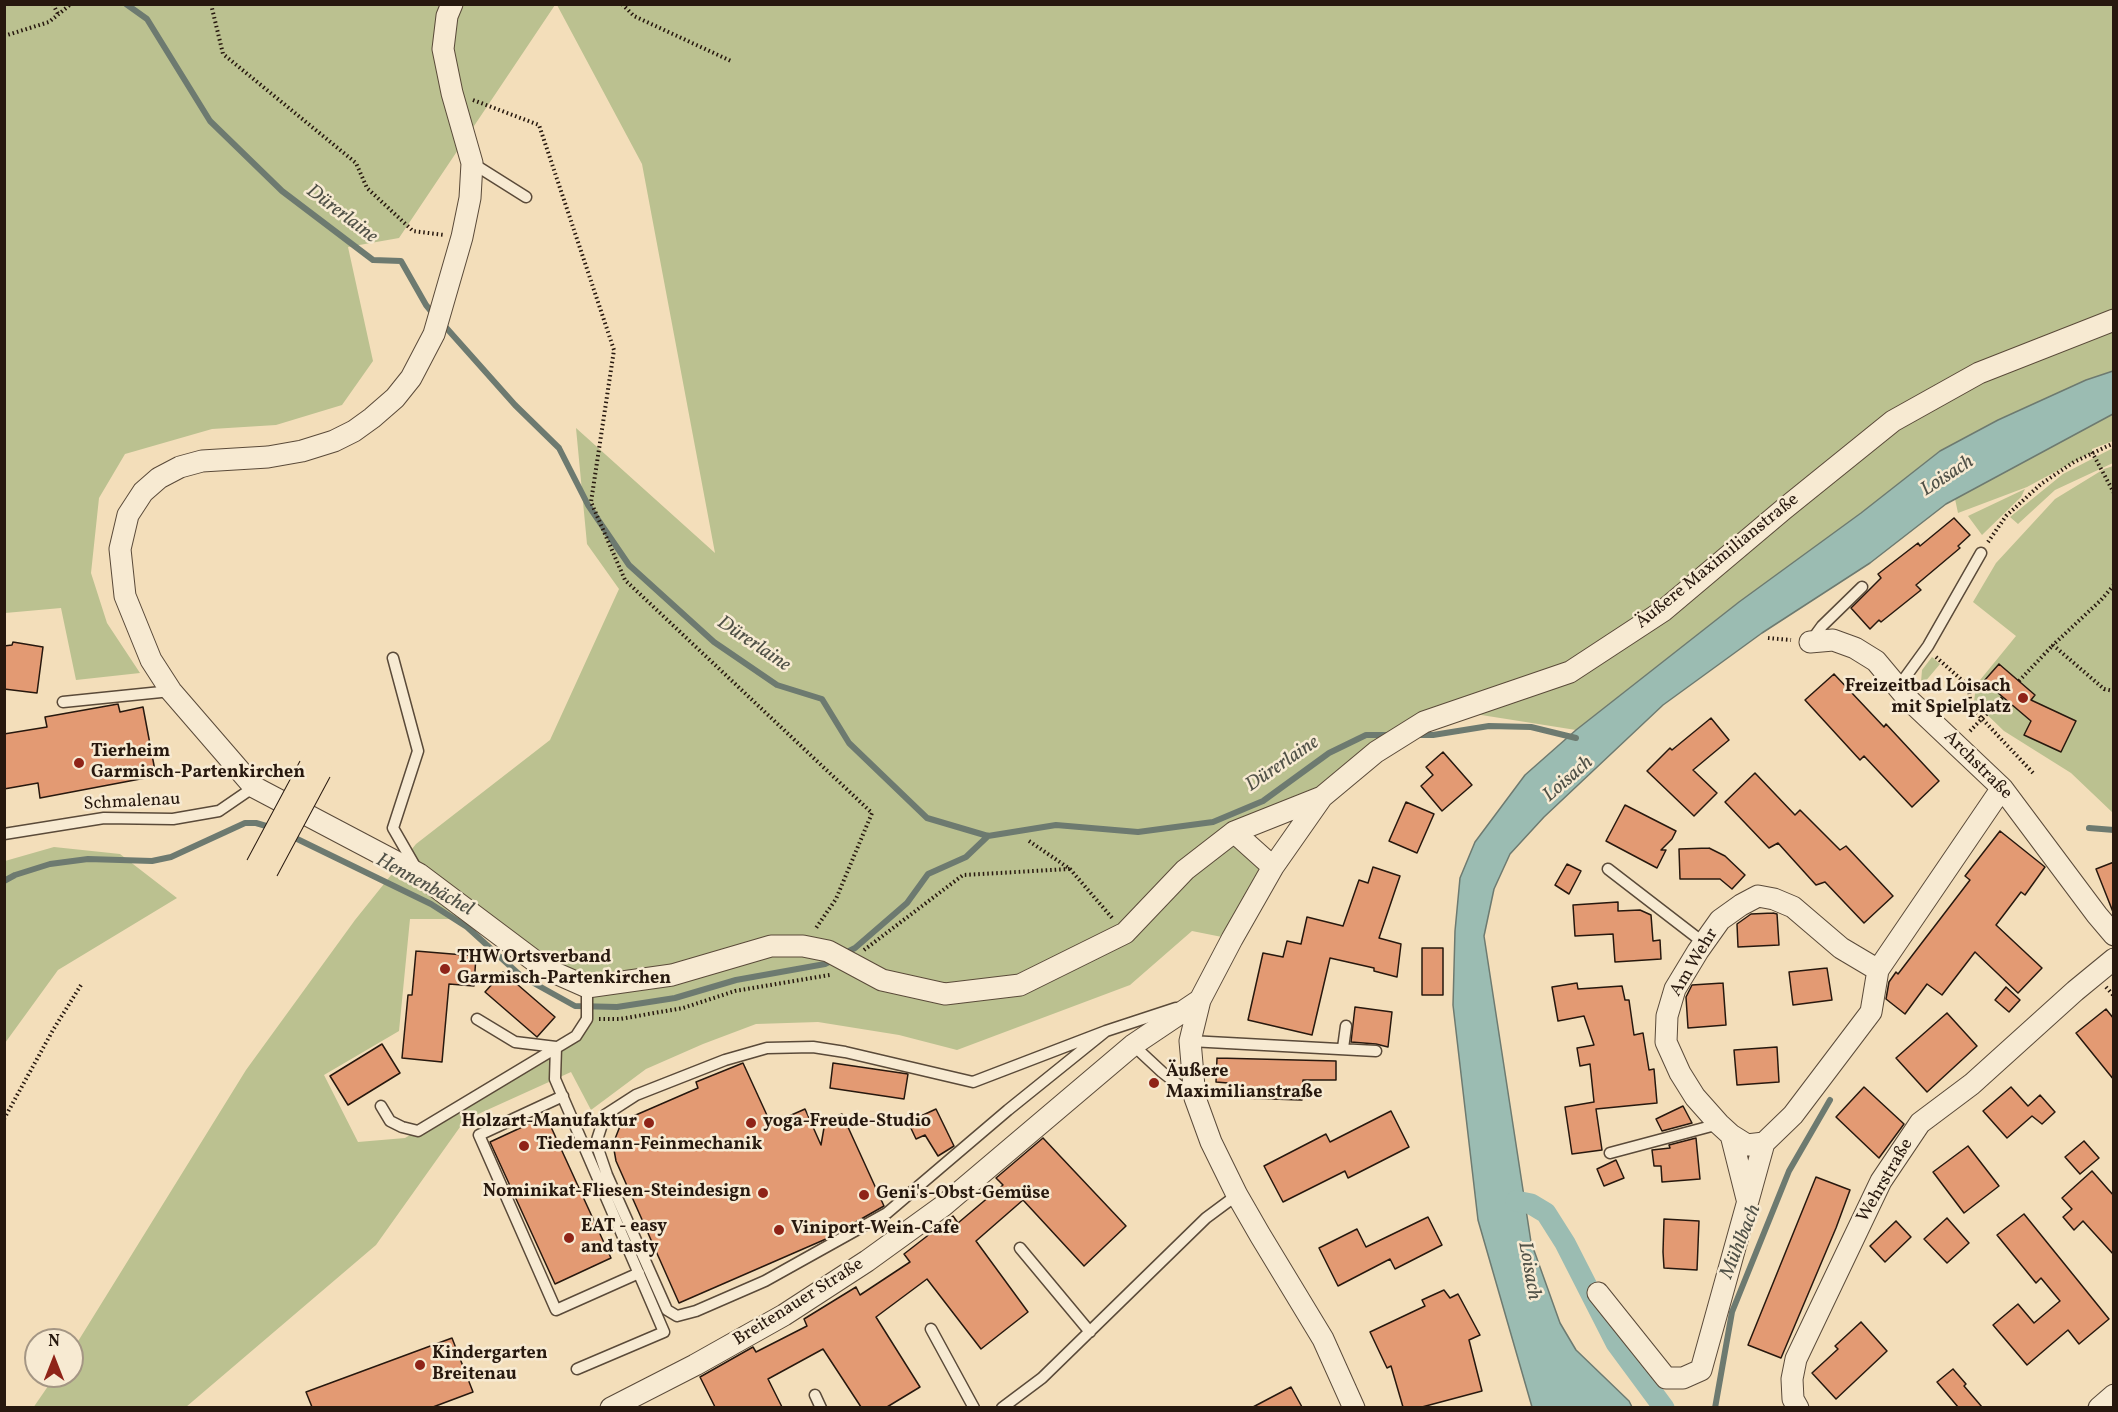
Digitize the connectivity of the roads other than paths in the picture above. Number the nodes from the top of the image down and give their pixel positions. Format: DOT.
graph roads {
  1 [pos="452,4"];
  2 [pos="472,163"];
  3 [pos="526,197"];
  4 [pos="2114,320"];
  5 [pos="1981,553"];
  6 [pos="1862,587"];
  7 [pos="1810,642"];
  8 [pos="393,658"];
  9 [pos="1899,686"];
  10 [pos="171,691"];
  11 [pos="63,702"];
  12 [pos="315,769"];
  13 [pos="254,787"];
  14 [pos="2002,788"];
  15 [pos="1322,797"];
  16 [pos="1234,832"];
  17 [pos="4,834"];
  18 [pos="1273,867"];
  19 [pos="262,868"];
  20 [pos="1608,869"];
  21 [pos="419,874"];
  22 [pos="2114,935"];
  23 [pos="1704,943"];
  24 [pos="2114,959"];
  25 [pos="1878,970"];
  26 [pos="587,991"];
  27 [pos="1200,1000"];
  28 [pos="477,1019"];
  29 [pos="1346,1026"];
  30 [pos="1106,1031"];
  31 [pos="1190,1041"];
  32 [pos="1133,1046"];
  33 [pos="556,1047"];
  34 [pos="1342,1048"];
  35 [pos="1376,1051"];
  36 [pos="563,1096"];
  37 [pos="1195,1098"];
  38 [pos="381,1106"];
  39 [pos="1725,1130"];
  40 [pos="1764,1143"];
  41 [pos="1610,1153"];
  42 [pos="1236,1195"];
  43 [pos="1748,1202"];
  44 [pos="1020,1248"];
  45 [pos="639,1273"];
  46 [pos="1598,1293"];
  47 [pos="931,1329"];
  48 [pos="1090,1332"];
  49 [pos="577,1369"];
  50 [pos="815,1395"];
  51 [pos="2114,1395"];
  52 [pos="611,1407"];
  53 [pos="821,1407"];
  54 [pos="974,1407"];
  55 [pos="1002,1407"];
  56 [pos="1354,1407"];
  57 [pos="1798,1407"];
  58 [pos="2099,1407"];
  1 -- 2 [label="street"];
  2 -- 3 [label="lane"];
  2 -- 10 [label="street"];
  4 -- 15 [label="street, Äußere Maximilianstraße"];
  5 -- 9 [label="lane"];
  6 -- 7 [label="lane"];
  7 -- 9 [label="street, Archstraße"];
  8 -- 21 [label="lane"];
  9 -- 14 [label="street, Archstraße"];
  10 -- 11 [label="lane"];
  10 -- 13 [label="street"];
  12 -- 19 [label="main road, bridge"];
  13 -- 17 [label="lane, Schmalenau"];
  13 -- 21 [label="street"];
  14 -- 22 [label="street, Archstraße"];
  14 -- 25 [label="street"];
  15 -- 16 [label="street"];
  15 -- 18 [label="street, Äußere Maximilianstraße"];
  16 -- 18 [label="street"];
  16 -- 26 [label="street"];
  18 -- 27 [label="street, Äußere Maximilianstraße"];
  20 -- 23 [label="lane"];
  21 -- 26 [label="street"];
  23 -- 25 [label="street, Am Wehr"];
  23 -- 39 [label="street, Am Wehr"];
  24 -- 57 [label="street, Wehrstraße"];
  25 -- 40 [label="street"];
  26 -- 33 [label="lane"];
  27 -- 30 [label="lane"];
  27 -- 31 [label="street, Äußere Maximilianstraße"];
  27 -- 32 [label="street, Breitenauer Straße"];
  28 -- 33 [label="lane"];
  29 -- 34 [label="lane"];
  30 -- 30 [label="lane"];
  31 -- 34 [label="lane"];
  31 -- 37 [label="street, Äußere Maximilianstraße"];
  32 -- 37 [label="lane"];
  32 -- 52 [label="street, Breitenauer Straße"];
  33 -- 36 [label="lane"];
  33 -- 38 [label="lane"];
  34 -- 35 [label="lane"];
  36 -- 45 [label="lane"];
  36 -- 45 [label="lane"];
  37 -- 42 [label="street, Äußere Maximilianstraße"];
  39 -- 40 [label="street"];
  39 -- 41 [label="lane"];
  39 -- 43 [label="street, Am Wehr"];
  40 -- 43 [label="street, Am Wehr"];
  42 -- 48 [label="lane"];
  42 -- 56 [label="street, Äußere Maximilianstraße"];
  43 -- 46 [label="street, Am Wehr"];
  44 -- 48 [label="lane"];
  45 -- 49 [label="lane"];
  47 -- 54 [label="lane"];
  48 -- 55 [label="lane"];
  50 -- 53 [label="lane"];
  51 -- 58 [label="street"];
}
